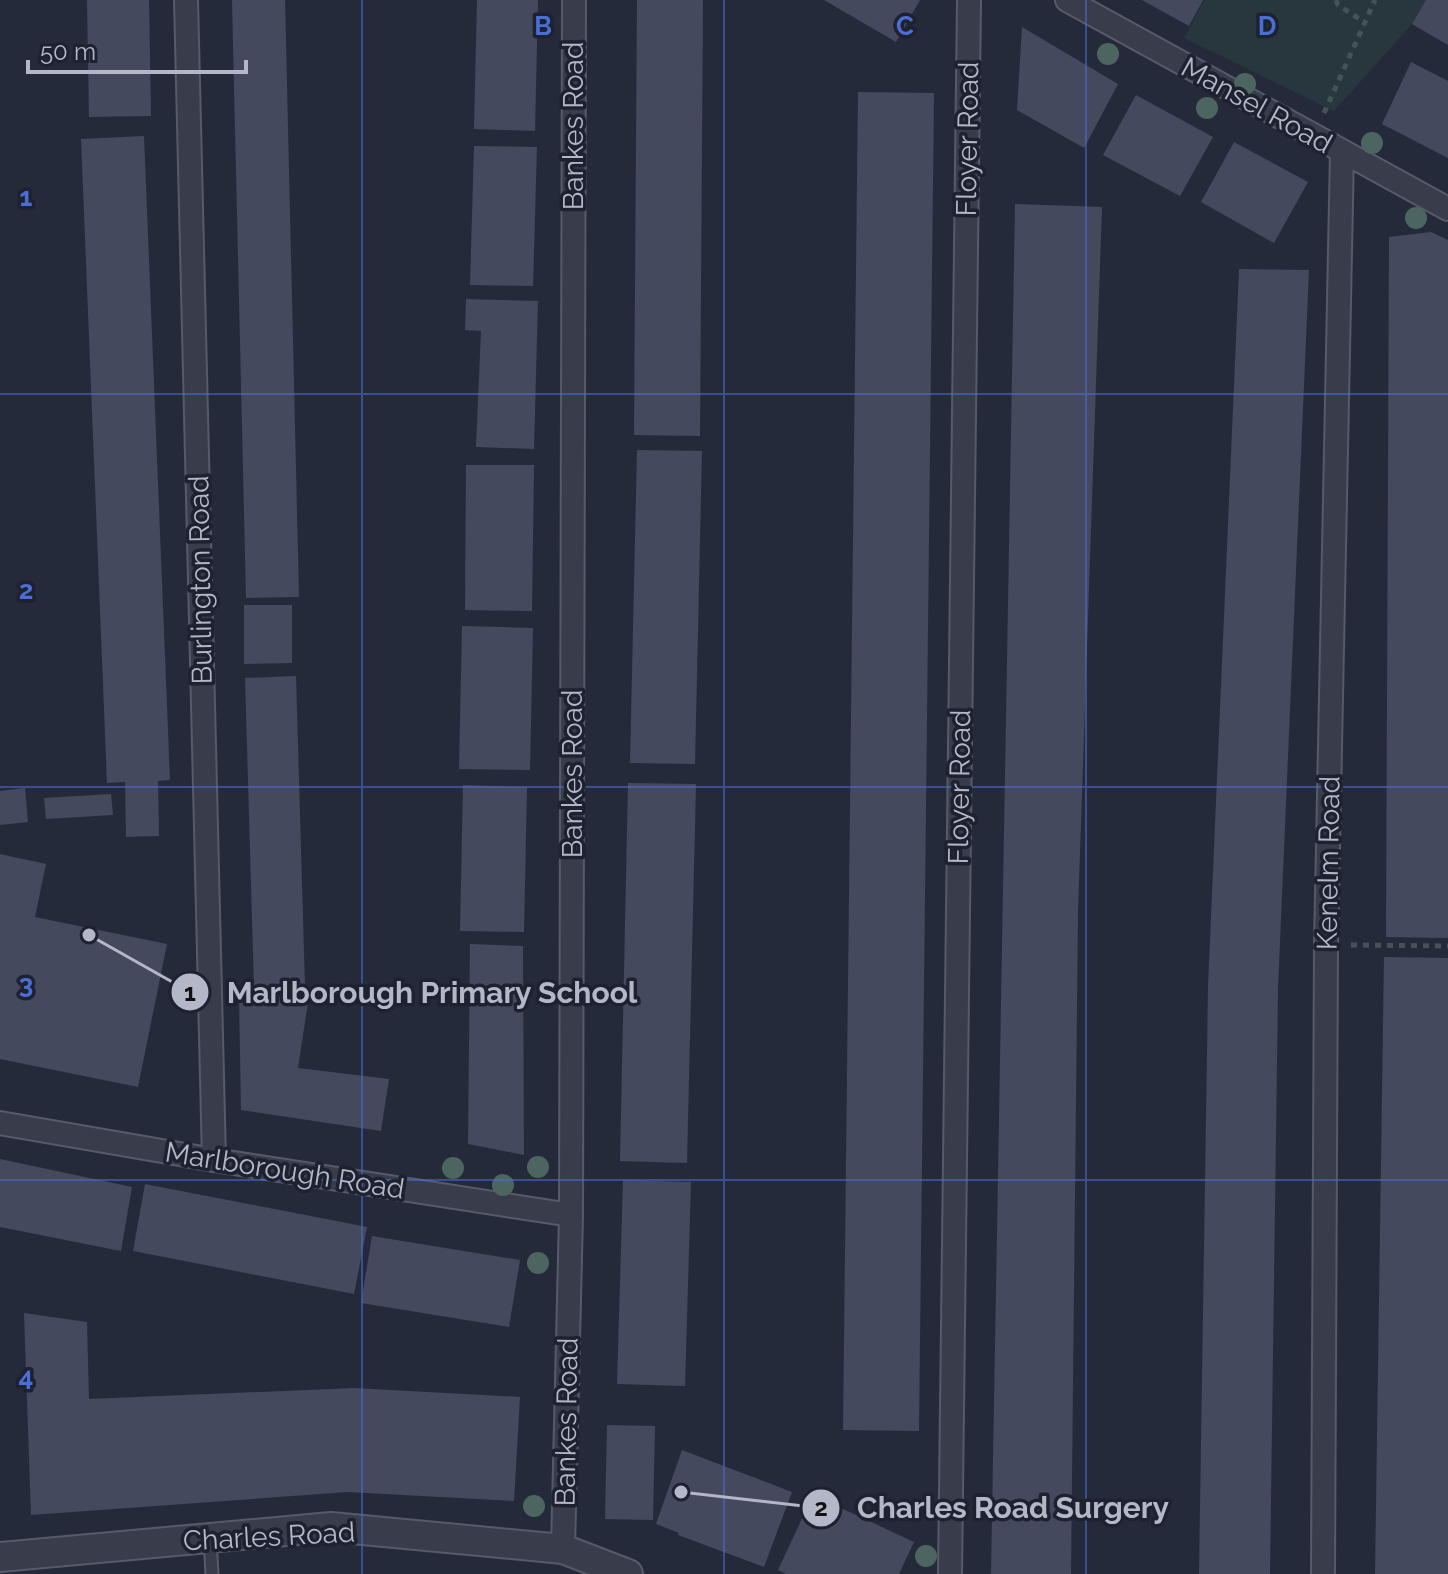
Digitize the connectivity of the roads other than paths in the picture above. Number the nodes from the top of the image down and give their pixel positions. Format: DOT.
graph roads {
  1 [pos="186,0"];
  2 [pos="574,0"];
  3 [pos="969,0"];
  4 [pos="1067,0"];
  5 [pos="1342,152"];
  6 [pos="1448,209"];
  7 [pos="0,1123"];
  8 [pos="214,1160"];
  9 [pos="571,1215"];
  10 [pos="210,1538"];
  11 [pos="563,1549"];
  12 [pos="0,1557"];
  13 [pos="212,1574"];
  14 [pos="628,1574"];
  15 [pos="950,1574"];
  16 [pos="1323,1574"];
  1 -- 8 [label="street, Burlington Road"];
  2 -- 9 [label="street, Bankes Road"];
  3 -- 15 [label="street, Floyer Road"];
  4 -- 5 [label="street, Mansel Road"];
  5 -- 6 [label="street, Mansel Road"];
  5 -- 16 [label="street, Kenelm Road"];
  7 -- 8 [label="street, Marlborough Road"];
  8 -- 9 [label="street, Marlborough Road"];
  9 -- 11 [label="street, Bankes Road"];
  10 -- 11 [label="street, Charles Road"];
  10 -- 12 [label="street, Charles Road"];
  10 -- 13 [label="lane"];
  11 -- 14 [label="street, Charles Road"];
}
